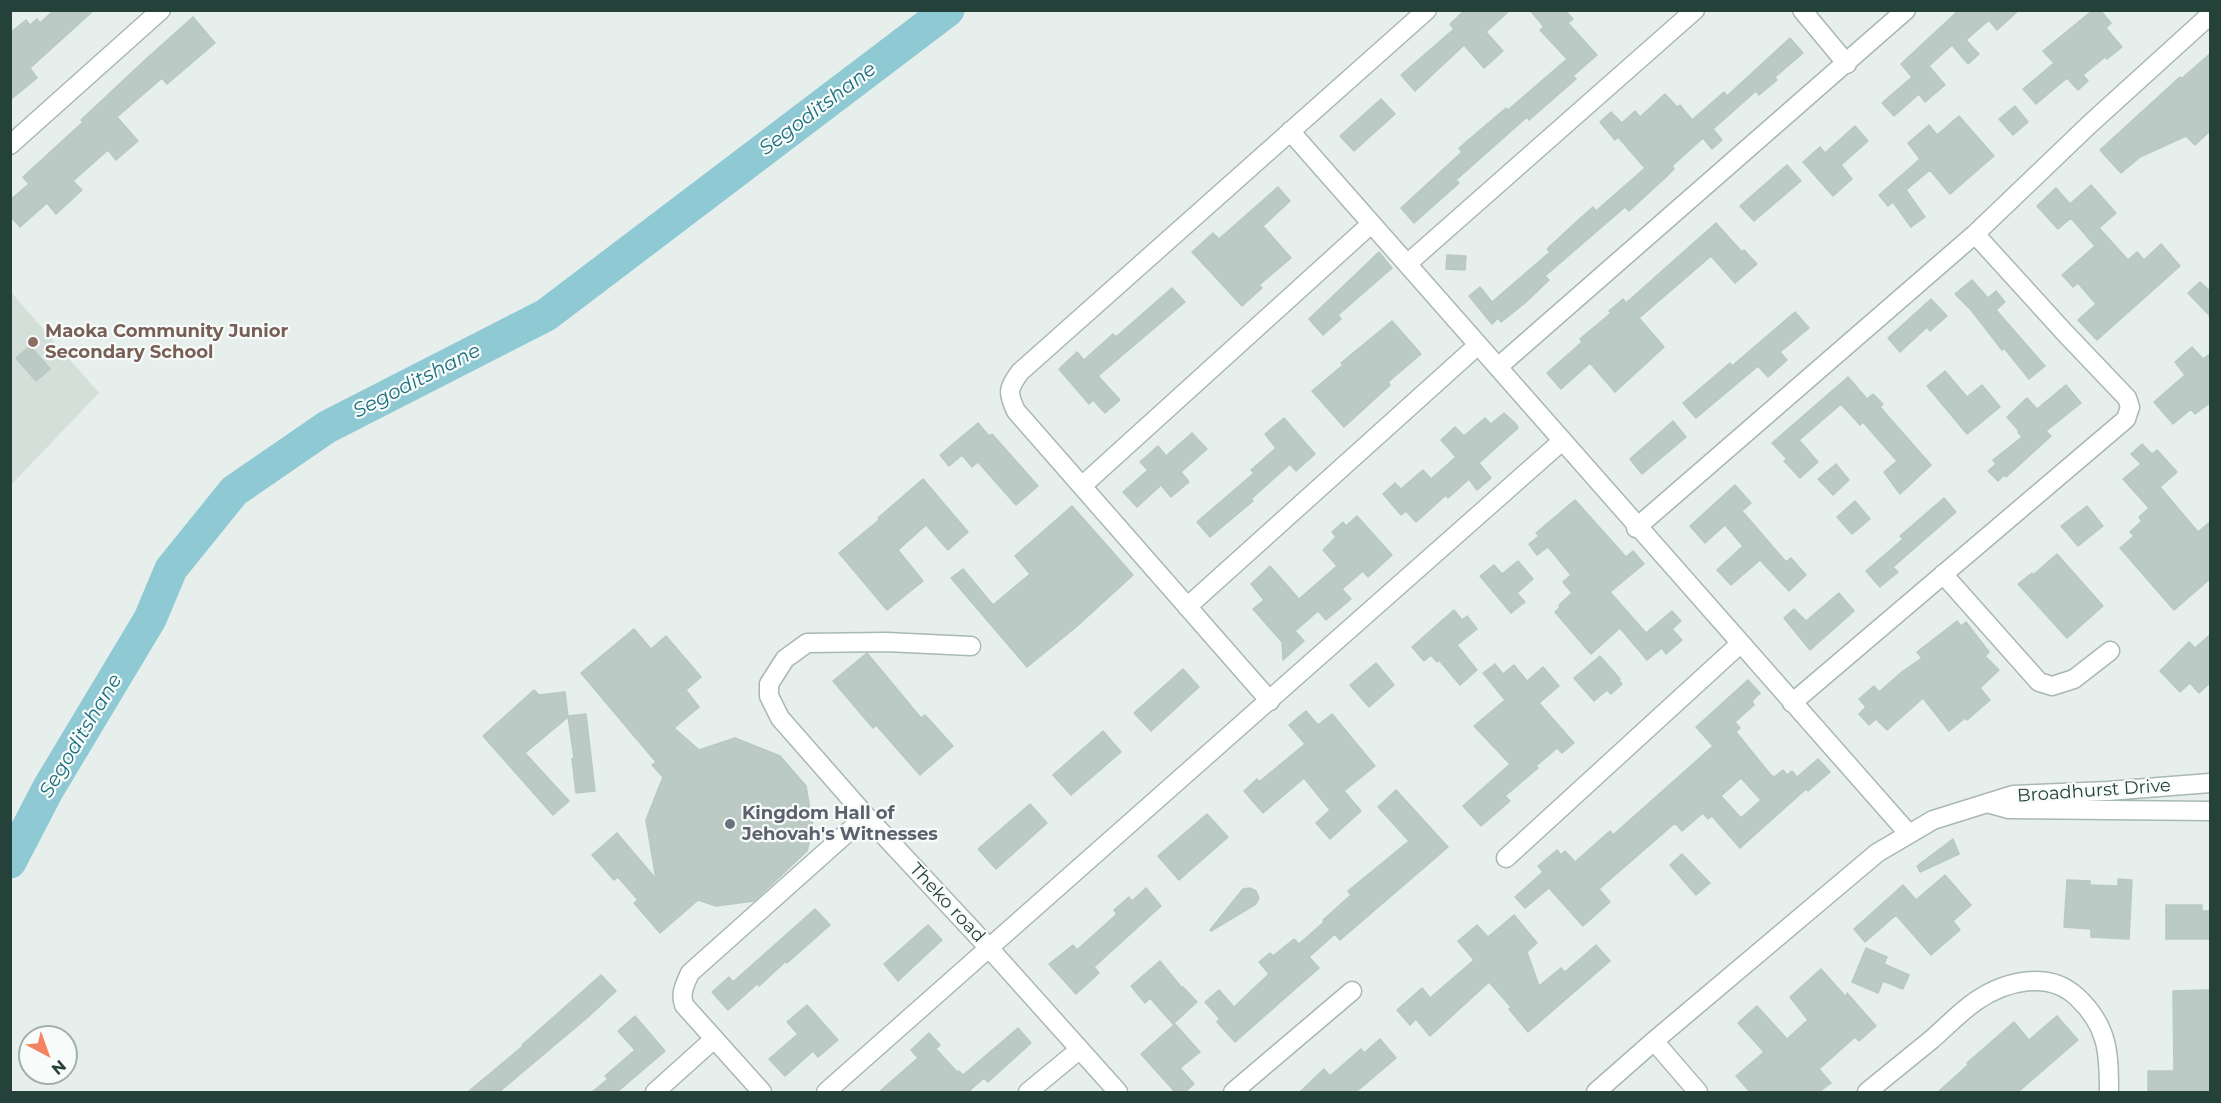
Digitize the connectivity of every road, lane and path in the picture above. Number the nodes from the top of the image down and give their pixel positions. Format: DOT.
graph roads {
  1 [pos="161,10"];
  2 [pos="1427,10"];
  3 [pos="1695,10"];
  4 [pos="1802,10"];
  5 [pos="1906,10"];
  6 [pos="2211,15"];
  7 [pos="1847,63"];
  8 [pos="1290,131"];
  9 [pos="10,145"];
  10 [pos="1371,224"];
  11 [pos="1975,234"];
  12 [pos="1407,264"];
  13 [pos="1478,345"];
  14 [pos="1498,367"];
  15 [pos="1561,442"];
  16 [pos="1083,485"];
  17 [pos="1636,528"];
  18 [pos="1943,574"];
  19 [pos="1187,606"];
  20 [pos="1741,644"];
  21 [pos="971,646"];
  22 [pos="2110,651"];
  23 [pos="1270,701"];
  24 [pos="1792,703"];
  25 [pos="2211,783"];
  26 [pos="1987,803"];
  27 [pos="2211,811"];
  28 [pos="866,816"];
  29 [pos="1908,833"];
  30 [pos="1506,858"];
  31 [pos="989,948"];
  32 [pos="1352,992"];
  33 [pos="714,1040"];
  34 [pos="1654,1041"];
  35 [pos="1079,1050"];
  36 [pos="656,1092"];
  37 [pos="762,1092"];
  38 [pos="826,1092"];
  39 [pos="1028,1092"];
  40 [pos="1118,1092"];
  41 [pos="1233,1092"];
  42 [pos="1596,1092"];
  43 [pos="1698,1092"];
  44 [pos="1868,1092"];
  45 [pos="2109,1092"];
  1 -- 9 [label="street"];
  2 -- 8 [label="street"];
  3 -- 12 [label="street"];
  4 -- 7 [label="street"];
  5 -- 7 [label="street"];
  6 -- 11 [label="street"];
  7 -- 14 [label="street"];
  8 -- 10 [label="street"];
  8 -- 16 [label="street"];
  10 -- 12 [label="street"];
  10 -- 16 [label="street"];
  11 -- 17 [label="street"];
  11 -- 18 [label="street"];
  12 -- 13 [label="street"];
  13 -- 14 [label="street"];
  13 -- 19 [label="street"];
  14 -- 15 [label="street"];
  15 -- 17 [label="street"];
  15 -- 23 [label="street"];
  16 -- 19 [label="street"];
  17 -- 20 [label="street"];
  18 -- 22 [label="street"];
  18 -- 24 [label="street"];
  19 -- 23 [label="street"];
  20 -- 24 [label="street"];
  20 -- 30 [label="street"];
  21 -- 28 [label="street, Theko road"];
  23 -- 31 [label="street"];
  24 -- 29 [label="street"];
  25 -- 26 [label="street, Broadhurst Drive"];
  26 -- 27 [label="street, Broadhurst Drive"];
  26 -- 29 [label="street"];
  28 -- 31 [label="street, Theko road"];
  28 -- 33 [label="street"];
  29 -- 34 [label="street"];
  31 -- 35 [label="street, Theko road"];
  31 -- 38 [label="street"];
  32 -- 41 [label="street"];
  33 -- 36 [label="street"];
  33 -- 37 [label="street"];
  34 -- 42 [label="street"];
  34 -- 43 [label="street"];
  35 -- 39 [label="street"];
  35 -- 40 [label="street, Theko road"];
  44 -- 45 [label="street"];
}
